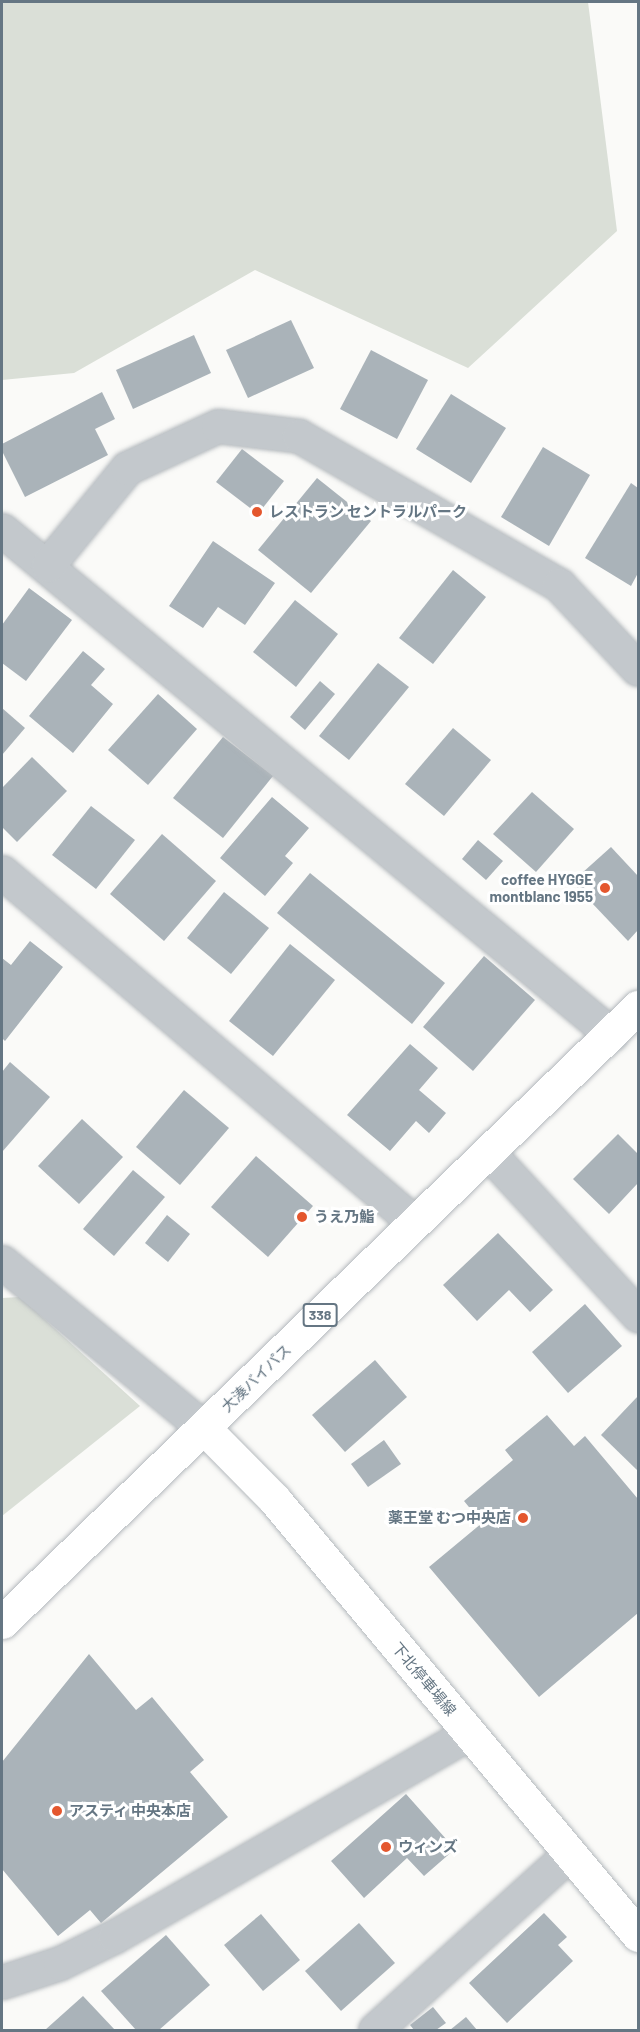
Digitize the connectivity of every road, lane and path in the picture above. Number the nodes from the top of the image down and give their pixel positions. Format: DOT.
graph roads {
  1 [pos="2,530"];
  2 [pos="48,565"];
  3 [pos="639,669"];
  4 [pos="2,872"];
  5 [pos="639,1007"];
  6 [pos="610,1034"];
  7 [pos="488,1152"];
  8 [pos="415,1223"];
  9 [pos="2,1262"];
  10 [pos="639,1315"];
  11 [pos="204,1428"];
  12 [pos="2,1622"];
  13 [pos="469,1733"];
  14 [pos="570,1853"];
  15 [pos="639,1935"];
  16 [pos="2,1982"];
  17 [pos="375,2031"];
  1 -- 2 [label="street"];
  2 -- 3 [label="street"];
  2 -- 6 [label="street"];
  4 -- 8 [label="street"];
  5 -- 6 [label="main road, 大湊バイパス / 338"];
  6 -- 7 [label="main road, 大湊バイパス / 338"];
  7 -- 8 [label="main road, 大湊バイパス / 338"];
  7 -- 10 [label="street"];
  8 -- 11 [label="main road, 大湊バイパス / 338"];
  9 -- 11 [label="street"];
  11 -- 12 [label="main road, 大湊バイパス / 338"];
  11 -- 13 [label="main road, 下北停車場線"];
  13 -- 14 [label="main road, 下北停車場線"];
  13 -- 16 [label="street"];
  14 -- 15 [label="main road, 下北停車場線"];
  14 -- 17 [label="street"];
}
